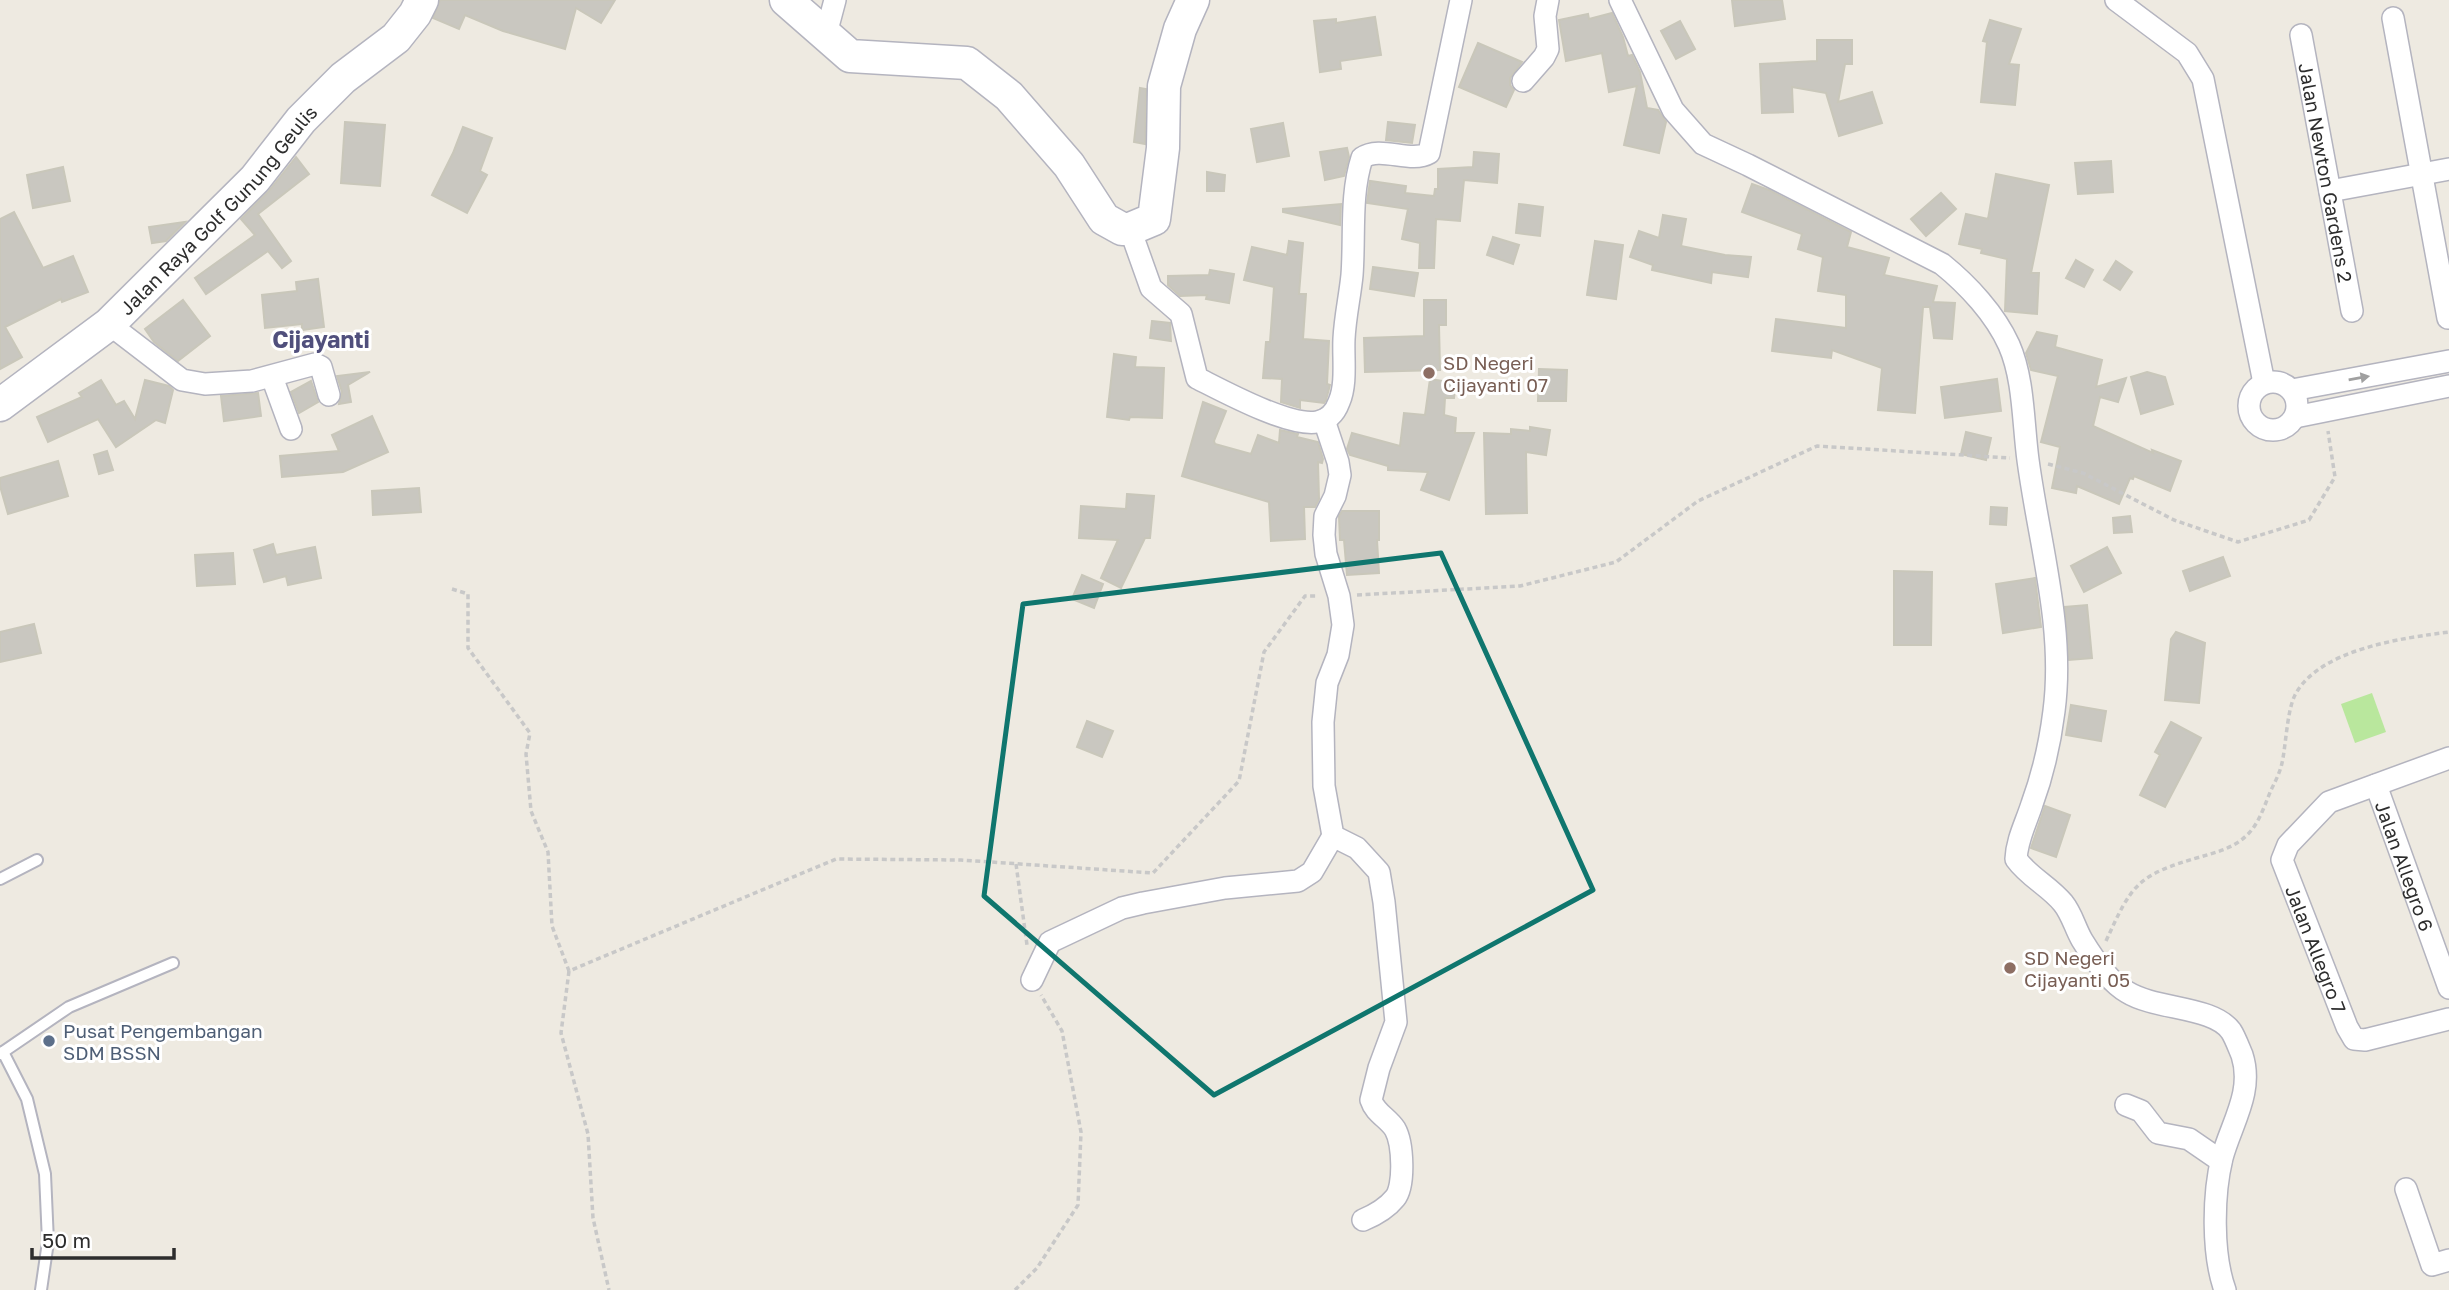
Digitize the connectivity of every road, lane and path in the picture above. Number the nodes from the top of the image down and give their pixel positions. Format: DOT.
graph roads {
  1 [pos="422,0"];
  2 [pos="786,0"];
  3 [pos="835,0"];
  4 [pos="1193,0"];
  5 [pos="1461,0"];
  6 [pos="1548,0"];
  7 [pos="1620,0"];
  8 [pos="2116,0"];
  9 [pos="2393,18"];
  10 [pos="825,34"];
  11 [pos="2301,35"];
  12 [pos="1523,81"];
  13 [pos="2449,169"];
  14 [pos="2421,174"];
  15 [pos="2330,191"];
  16 [pos="1130,229"];
  17 [pos="2352,311"];
  18 [pos="2448,318"];
  19 [pos="109,324"];
  20 [pos="2449,361"];
  21 [pos="272,377"];
  22 [pos="2264,383"];
  23 [pos="2449,386"];
  24 [pos="2292,390"];
  25 [pos="329,395"];
  26 [pos="0,405"];
  27 [pos="2295,417"];
  28 [pos="1324,420"];
  29 [pos="291,429"];
  30 [pos="2449,632"];
  31 [pos="2449,758"];
  32 [pos="2376,785"];
  33 [pos="1333,836"];
  34 [pos="37,860"];
  35 [pos="1016,864"];
  36 [pos="0,879"];
  37 [pos="2097,960"];
  38 [pos="173,962"];
  39 [pos="569,971"];
  40 [pos="1032,981"];
  41 [pos="2449,988"];
  42 [pos="2449,1019"];
  43 [pos="1,1053"];
  44 [pos="2126,1105"];
  45 [pos="2221,1161"];
  46 [pos="2406,1189"];
  47 [pos="1363,1220"];
  48 [pos="2449,1260"];
  49 [pos="41,1290"];
  50 [pos="609,1290"];
  51 [pos="1016,1290"];
  52 [pos="2225,1290"];
  1 -- 19 [label="main road, Jalan Raya Golf Gunung Geulis"];
  2 -- 10 [label="main road"];
  3 -- 10 [label="street"];
  4 -- 16 [label="main road"];
  5 -- 28 [label="street"];
  6 -- 12 [label="street"];
  7 -- 37 [label="street"];
  8 -- 22 [label="street"];
  9 -- 14 [label="street"];
  10 -- 16 [label="main road"];
  11 -- 15 [label="street, Jalan Newton Gardens 2"];
  13 -- 14 [label="street"];
  14 -- 15 [label="street"];
  14 -- 18 [label="street"];
  15 -- 17 [label="street, Jalan Newton Gardens 2"];
  16 -- 28 [label="street"];
  19 -- 21 [label="street"];
  19 -- 26 [label="main road, Jalan Raya Golf Gunung Geulis"];
  24 -- 20 [label="street, one-way"];
  21 -- 25 [label="street"];
  21 -- 29 [label="street"];
  22 -- 24 [label="street"];
  22 -- 27 [label="street"];
  23 -- 27 [label="street"];
  24 -- 27 [label="street"];
  28 -- 33 [label="street"];
  30 -- 37 [label="path"];
  31 -- 32 [label="street"];
  32 -- 41 [label="street, Jalan Allegro 6"];
  32 -- 42 [label="street, Jalan Allegro 7"];
  33 -- 40 [label="street"];
  33 -- 47 [label="street"];
  34 -- 36 [label="lane"];
  35 -- 40 [label="path"];
  37 -- 45 [label="street"];
  38 -- 43 [label="lane"];
  39 -- 50 [label="path"];
  40 -- 51 [label="path"];
  43 -- 49 [label="lane"];
  44 -- 45 [label="street"];
  45 -- 52 [label="street"];
  46 -- 48 [label="street"];
}
